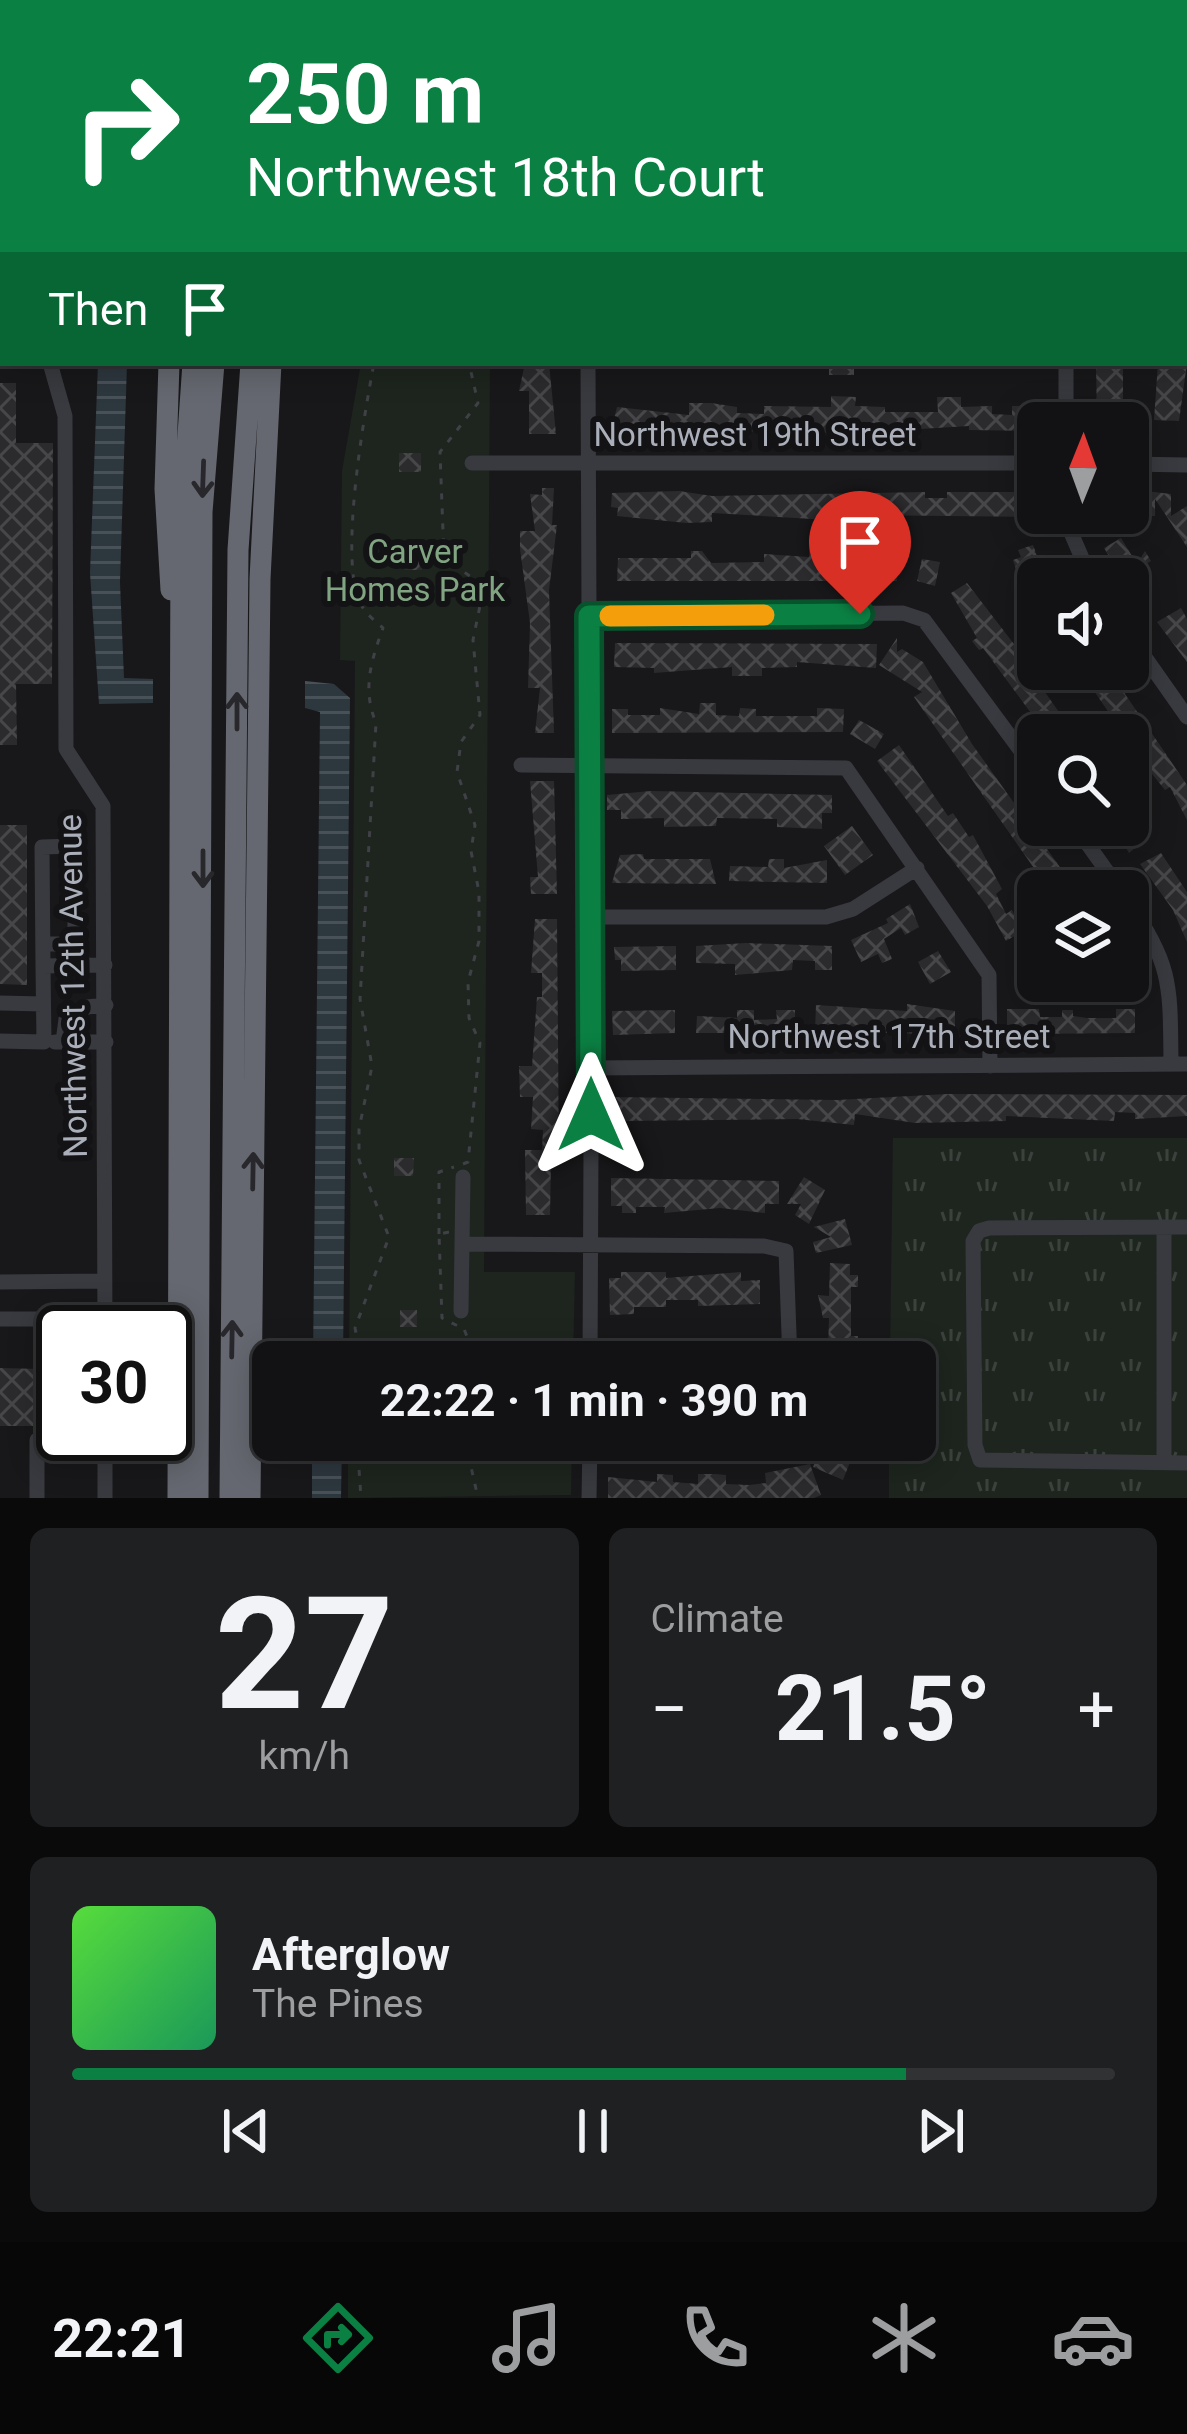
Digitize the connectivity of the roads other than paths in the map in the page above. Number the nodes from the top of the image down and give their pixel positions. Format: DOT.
graph roads {
  1 [pos="51,366"];
  2 [pos="169,366"];
  3 [pos="193,366"];
  4 [pos="214,366"];
  5 [pos="251,366"];
  6 [pos="271,366"];
  7 [pos="279,366"];
  8 [pos="588,366"];
  9 [pos="1066,366"];
  10 [pos="1066,402"];
  11 [pos="264,432"];
  12 [pos="472,463"];
  13 [pos="1017,463"];
  14 [pos="587,464"];
  15 [pos="1149,464"];
  16 [pos="1187,465"];
  17 [pos="589,616"];
  18 [pos="182,656"];
  19 [pos="1149,663"];
  20 [pos="1187,717"];
  21 [pos="1017,746"];
  22 [pos="521,764"];
  23 [pos="589,765"];
  24 [pos="917,868"];
  25 [pos="591,917"];
  26 [pos="1149,934"];
  27 [pos="43,944"];
  28 [pos="105,965"];
  29 [pos="43,966"];
  30 [pos="0,1003"];
  31 [pos="43,1004"];
  32 [pos="106,1005"];
  33 [pos="0,1041"];
  34 [pos="44,1042"];
  35 [pos="63,1042"];
  36 [pos="106,1042"];
  37 [pos="1179,1064"];
  38 [pos="990,1066"];
  39 [pos="591,1068"];
  40 [pos="591,1115"];
  41 [pos="591,1150"];
  42 [pos="463,1177"];
  43 [pos="1164,1227"];
  44 [pos="1187,1227"];
  45 [pos="462,1244"];
  46 [pos="591,1246"];
  47 [pos="105,1281"];
  48 [pos="0,1282"];
  49 [pos="105,1305"];
  50 [pos="461,1311"];
  51 [pos="0,1318"];
  52 [pos="36,1321"];
  53 [pos="590,1341"];
  54 [pos="789,1341"];
  55 [pos="37,1461"];
  56 [pos="105,1461"];
  57 [pos="590,1461"];
  58 [pos="1187,1462"];
  59 [pos="1164,1463"];
  60 [pos="37,1498"];
  61 [pos="105,1498"];
  62 [pos="178,1498"];
  63 [pos="199,1498"];
  64 [pos="230,1498"];
  65 [pos="250,1498"];
  66 [pos="589,1498"];
  1 -- 28 [label="street, Northwest 12th Avenue"];
  2 -- 18 [label="highway"];
  3 -- 18 [label="highway"];
  4 -- 63 [label="highway, one-way"];
  64 -- 5 [label="highway, one-way"];
  6 -- 11 [label="highway"];
  7 -- 11 [label="highway"];
  8 -- 14 [label="street"];
  9 -- 10 [label="street"];
  65 -- 11 [label="highway, one-way"];
  12 -- 14 [label="street, Northwest 19th Street"];
  13 -- 14 [label="street, Northwest 19th Street"];
  14 -- 17 [label="street"];
  15 -- 16 [label="street"];
  17 -- 21 [label="street"];
  17 -- 23 [label="street"];
  18 -- 62 [label="highway"];
  19 -- 20 [label="street"];
  22 -- 23 [label="street"];
  23 -- 24 [label="street"];
  23 -- 25 [label="street"];
  24 -- 25 [label="street"];
  24 -- 38 [label="street"];
  25 -- 39 [label="street"];
  26 -- 37 [label="street"];
  27 -- 27 [label="street"];
  27 -- 29 [label="street"];
  28 -- 29 [label="street"];
  28 -- 32 [label="street, Northwest 12th Avenue"];
  29 -- 31 [label="street"];
  30 -- 31 [label="street"];
  31 -- 34 [label="street"];
  32 -- 35 [label="street"];
  32 -- 36 [label="street, Northwest 12th Avenue"];
  33 -- 34 [label="street"];
  34 -- 35 [label="street"];
  35 -- 36 [label="street"];
  36 -- 47 [label="street, Northwest 12th Avenue"];
  37 -- 38 [label="street, Northwest 17th Street"];
  38 -- 39 [label="street, Northwest 17th Street"];
  39 -- 40 [label="street"];
  41 -- 46 [label="street"];
  42 -- 45 [label="street"];
  43 -- 44 [label="street"];
  43 -- 59 [label="street"];
  43 -- 59 [label="street"];
  45 -- 46 [label="street"];
  45 -- 50 [label="street"];
  46 -- 53 [label="street"];
  46 -- 54 [label="street"];
  47 -- 48 [label="street"];
  47 -- 49 [label="street, Northwest 12th Avenue"];
  51 -- 52 [label="street"];
  55 -- 60 [label="street"];
  56 -- 61 [label="street"];
  57 -- 66 [label="street"];
  58 -- 59 [label="street"];
}
